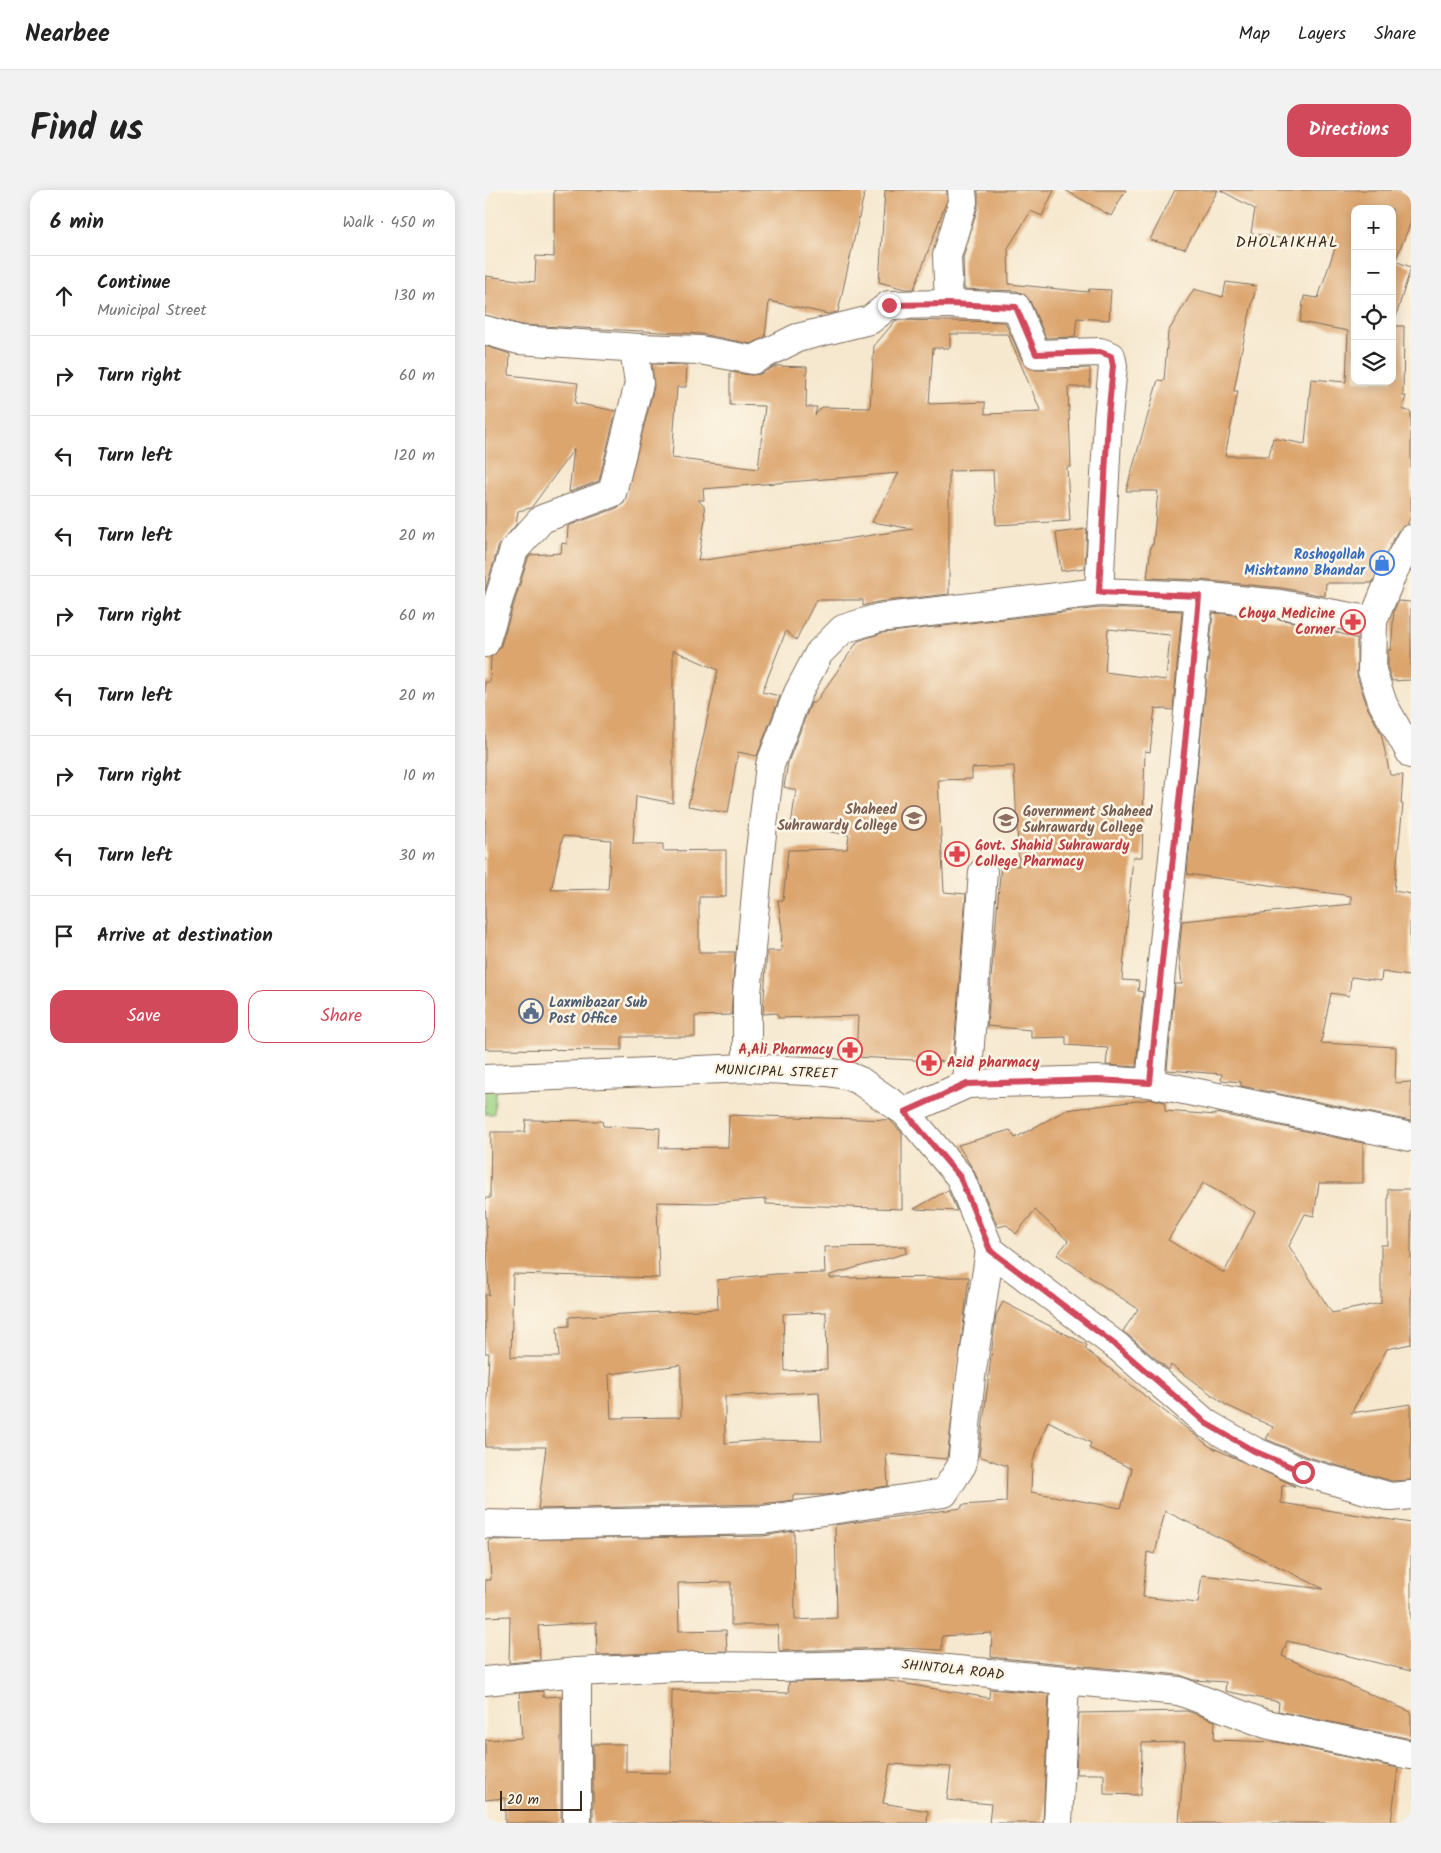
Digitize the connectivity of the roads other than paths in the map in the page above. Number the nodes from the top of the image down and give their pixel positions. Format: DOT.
graph roads {
  1 [pos="962,190"];
  2 [pos="949,304"];
  3 [pos="485,330"];
  4 [pos="640,348"];
  5 [pos="1411,539"];
  6 [pos="1099,592"];
  7 [pos="1199,596"];
  8 [pos="1373,621"];
  9 [pos="485,642"];
  10 [pos="1411,754"];
  11 [pos="983,872"];
  12 [pos="747,1068"];
  13 [pos="485,1079"];
  14 [pos="1150,1083"];
  15 [pos="967,1084"];
  16 [pos="905,1112"];
  17 [pos="1411,1137"];
  18 [pos="990,1250"];
  19 [pos="1411,1495"];
  20 [pos="485,1524"];
  21 [pos="577,1672"];
  22 [pos="485,1681"];
  23 [pos="1065,1682"];
  24 [pos="1411,1755"];
  25 [pos="577,1823"];
  26 [pos="1058,1823"];
  1 -- 2 [label="street"];
  2 -- 4 [label="street"];
  2 -- 6 [label="street"];
  3 -- 4 [label="street"];
  4 -- 9 [label="street"];
  5 -- 8 [label="street"];
  6 -- 7 [label="street"];
  6 -- 12 [label="street"];
  7 -- 8 [label="street"];
  7 -- 14 [label="street"];
  8 -- 10 [label="street"];
  11 -- 15 [label="street"];
  12 -- 13 [label="street, MUNICIPAL STREET"];
  12 -- 16 [label="street, MUNICIPAL STREET"];
  14 -- 15 [label="street"];
  14 -- 17 [label="street"];
  15 -- 16 [label="street"];
  16 -- 18 [label="street, MUNICIPAL STREET"];
  18 -- 19 [label="street"];
  18 -- 20 [label="street"];
  21 -- 22 [label="street, SHINTOLA ROAD"];
  21 -- 23 [label="street, SHINTOLA ROAD"];
  21 -- 25 [label="street"];
  23 -- 24 [label="street, SHINTOLA ROAD"];
  23 -- 26 [label="street"];
}
